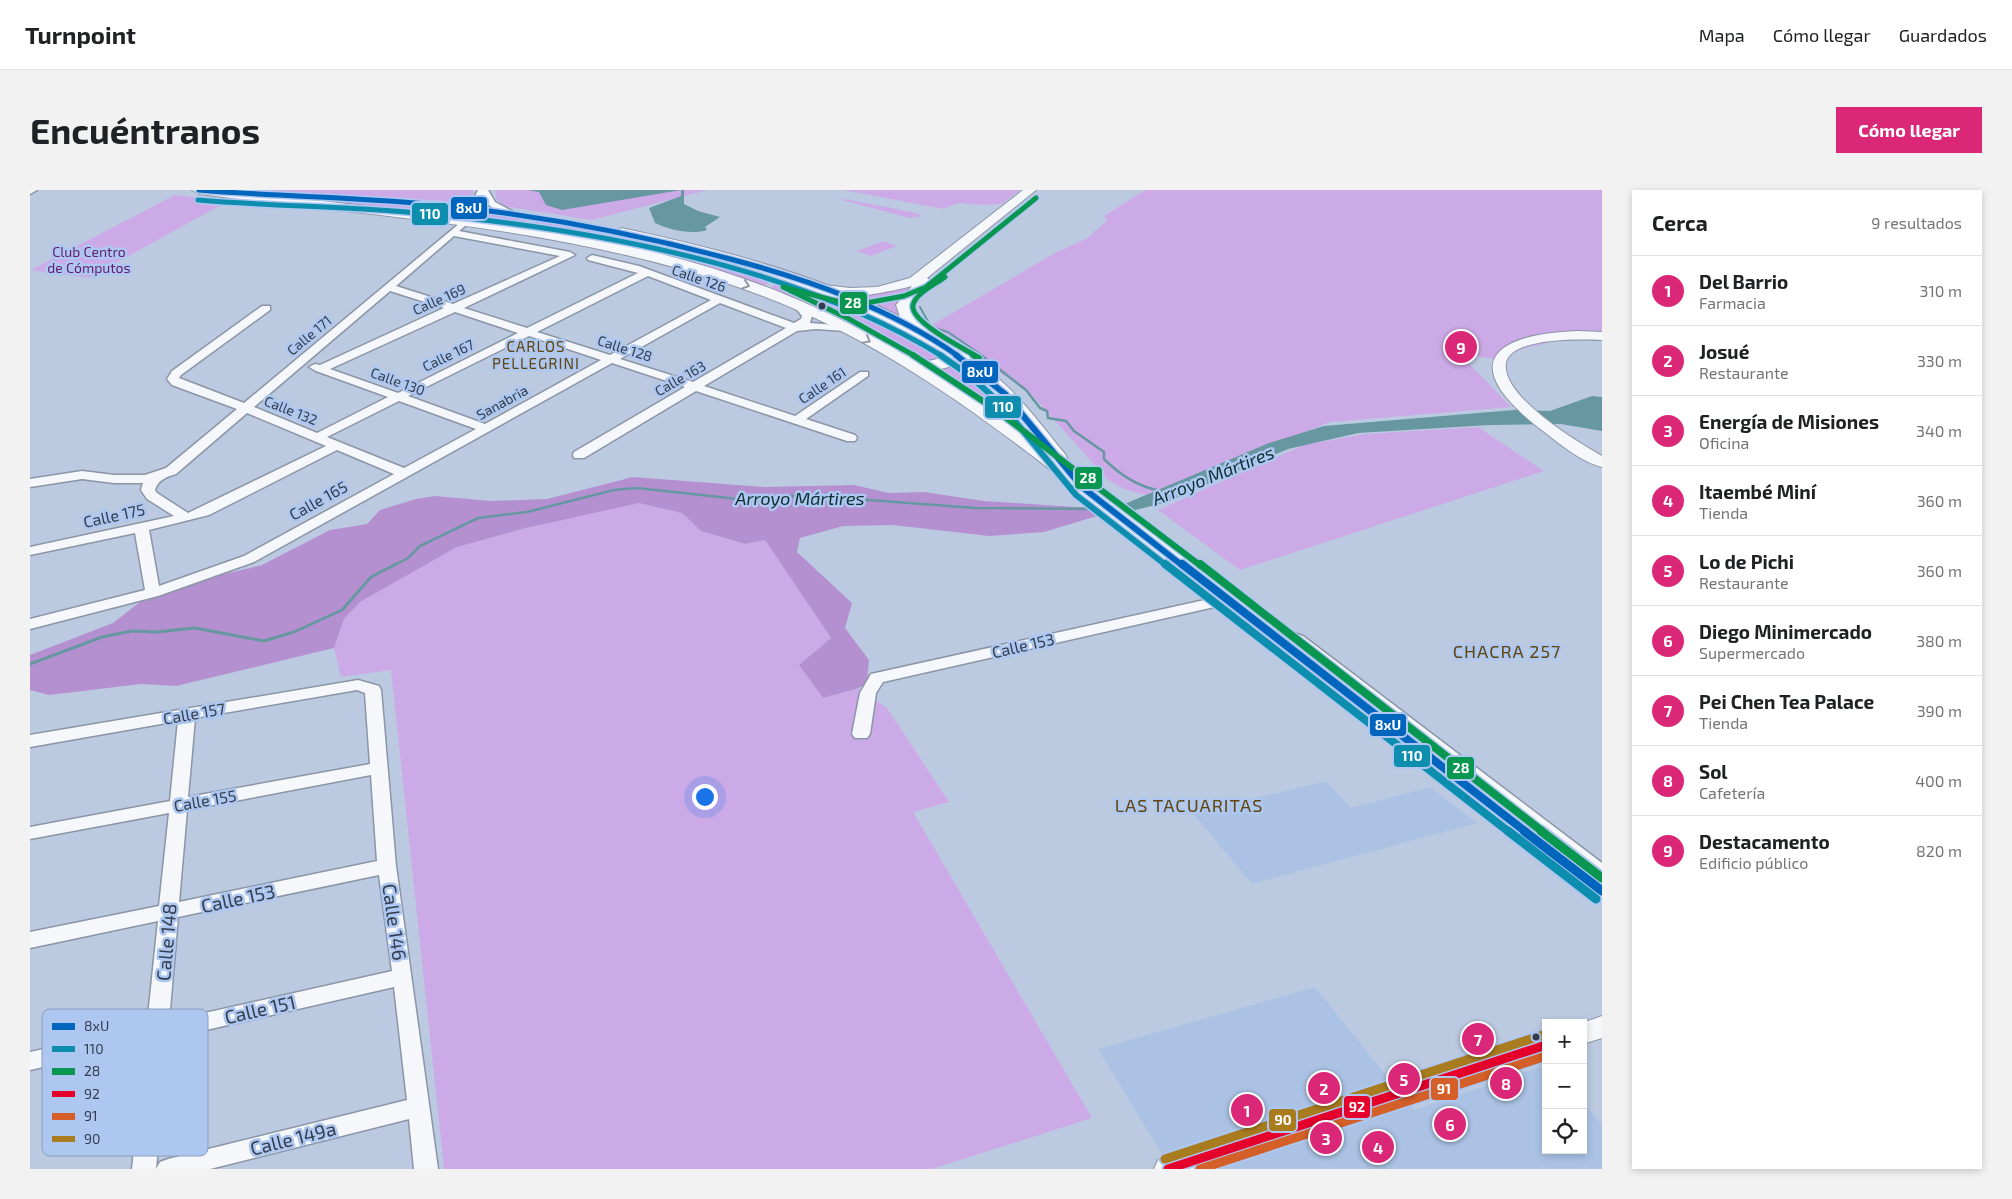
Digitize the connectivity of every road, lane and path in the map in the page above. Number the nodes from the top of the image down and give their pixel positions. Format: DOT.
graph roads {
  1 [pos="198,190"];
  2 [pos="1030,190"];
  3 [pos="1035,190"];
  4 [pos="483,191"];
  5 [pos="509,212"];
  6 [pos="526,215"];
  7 [pos="458,220"];
  8 [pos="511,227"];
  9 [pos="592,258"];
  10 [pos="646,273"];
  11 [pos="804,280"];
  12 [pos="390,287"];
  13 [pos="825,289"];
  14 [pos="776,295"];
  15 [pos="720,299"];
  16 [pos="799,306"];
  17 [pos="266,308"];
  18 [pos="455,308"];
  19 [pos="796,328"];
  20 [pos="844,328"];
  21 [pos="529,332"];
  22 [pos="925,335"];
  23 [pos="1602,336"];
  24 [pos="946,347"];
  25 [pos="611,359"];
  26 [pos="903,360"];
  27 [pos="301,362"];
  28 [pos="320,369"];
  29 [pos="864,374"];
  30 [pos="695,387"];
  31 [pos="399,398"];
  32 [pos="246,408"];
  33 [pos="797,420"];
  34 [pos="485,428"];
  35 [pos="318,437"];
  36 [pos="851,438"];
  37 [pos="338,445"];
  38 [pos="579,455"];
  39 [pos="1602,462"];
  40 [pos="166,472"];
  41 [pos="404,473"];
  42 [pos="30,483"];
  43 [pos="1082,487"];
  44 [pos="204,512"];
  45 [pos="186,518"];
  46 [pos="141,527"];
  47 [pos="30,551"];
  48 [pos="153,593"];
  49 [pos="1227,600"];
  50 [pos="30,624"];
  51 [pos="1264,628"];
  52 [pos="358,685"];
  53 [pos="186,715"];
  54 [pos="860,734"];
  55 [pos="30,741"];
  56 [pos="379,768"];
  57 [pos="178,805"];
  58 [pos="30,833"];
  59 [pos="387,866"];
  60 [pos="1602,873"];
  61 [pos="1602,891"];
  62 [pos="1602,902"];
  63 [pos="168,913"];
  64 [pos="30,940"];
  65 [pos="403,977"];
  66 [pos="159,1009"];
  67 [pos="208,1021"];
  68 [pos="1602,1027"];
  69 [pos="1587,1032"];
  70 [pos="1542,1047"];
  71 [pos="419,1107"];
  72 [pos="145,1156"];
  73 [pos="144,1169"];
  74 [pos="168,1169"];
  75 [pos="426,1169"];
  76 [pos="1168,1169"];
  1 -- 7 [label="highway"];
  2 -- 13 [label="main road"];
  3 -- 22 [label="main road"];
  4 -- 5 [label="street"];
  4 -- 7 [label="street, Calle 171"];
  5 -- 6 [label="highway"];
  5 -- 7 [label="highway"];
  6 -- 8 [label="highway"];
  6 -- 11 [label="highway"];
  7 -- 8 [label="highway"];
  7 -- 12 [label="street, Calle 171"];
  7 -- 18 [label="street, Calle 169"];
  8 -- 14 [label="highway, one-way"];
  9 -- 10 [label="street, Calle 126"];
  10 -- 15 [label="street, Calle 126"];
  10 -- 21 [label="street, Calle 167"];
  11 -- 13 [label="highway"];
  11 -- 14 [label="highway"];
  12 -- 18 [label="street, Calle 128"];
  12 -- 27 [label="street, Calle 171"];
  13 -- 22 [label="highway"];
  14 -- 16 [label="highway"];
  15 -- 19 [label="street, Calle 126"];
  15 -- 25 [label="street, Sanabria"];
  16 -- 19 [label="street"];
  16 -- 20 [label="highway"];
  17 -- 32 [label="street, Calle 132"];
  18 -- 21 [label="street, Calle 128"];
  18 -- 28 [label="street, Calle 169"];
  19 -- 20 [label="street, Calle 163"];
  19 -- 30 [label="street, Calle 163"];
  20 -- 26 [label="highway, one-way"];
  21 -- 25 [label="street, Calle 128"];
  21 -- 31 [label="street, Calle 167"];
  22 -- 24 [label="highway"];
  23 -- 39 [label="main road"];
  24 -- 26 [label="highway"];
  24 -- 43 [label="highway"];
  25 -- 30 [label="street, Calle 128"];
  25 -- 34 [label="street, Sanabria"];
  26 -- 43 [label="highway"];
  27 -- 28 [label="street, Calle 130"];
  27 -- 32 [label="street, Calle 171"];
  28 -- 31 [label="street, Calle 130"];
  29 -- 33 [label="street, Calle 161"];
  30 -- 33 [label="street, Calle 128"];
  30 -- 38 [label="street, Calle 163"];
  31 -- 34 [label="street, Calle 130"];
  31 -- 35 [label="street, Calle 167"];
  32 -- 35 [label="street, Calle 132"];
  32 -- 40 [label="street, Calle 171"];
  33 -- 36 [label="street, Calle 128"];
  34 -- 41 [label="street, Sanabria"];
  35 -- 37 [label="street, Calle 132"];
  37 -- 41 [label="street, Calle 132"];
  37 -- 44 [label="street"];
  40 -- 42 [label="street"];
  40 -- 45 [label="street"];
  41 -- 48 [label="street, Calle 165"];
  43 -- 49 [label="highway"];
  44 -- 45 [label="street, Calle 175"];
  45 -- 46 [label="street, Calle 175"];
  46 -- 47 [label="street, Calle 175"];
  46 -- 48 [label="street"];
  48 -- 50 [label="street, Calle 165"];
  49 -- 51 [label="highway"];
  49 -- 54 [label="street, Calle 153"];
  51 -- 60 [label="street"];
  51 -- 61 [label="highway"];
  51 -- 62 [label="street"];
  52 -- 53 [label="street, Calle 157"];
  52 -- 56 [label="street, Calle 146"];
  53 -- 55 [label="street, Calle 157"];
  53 -- 57 [label="street, Calle 148"];
  56 -- 57 [label="street, Calle 155"];
  56 -- 59 [label="street, Calle 146"];
  57 -- 58 [label="street, Calle 155"];
  57 -- 63 [label="street, Calle 148"];
  59 -- 63 [label="street, Calle 153"];
  59 -- 65 [label="street, Calle 146"];
  63 -- 64 [label="street, Calle 153"];
  63 -- 66 [label="street, Calle 148"];
  65 -- 67 [label="street, Calle 151"];
  65 -- 71 [label="street, Calle 146"];
  68 -- 69 [label="main road"];
  70 -- 76 [label="main road"];
  71 -- 74 [label="street, Calle 149a"];
  71 -- 75 [label="street, Calle 146"];
  72 -- 73 [label="street, Calle 148"];
}
